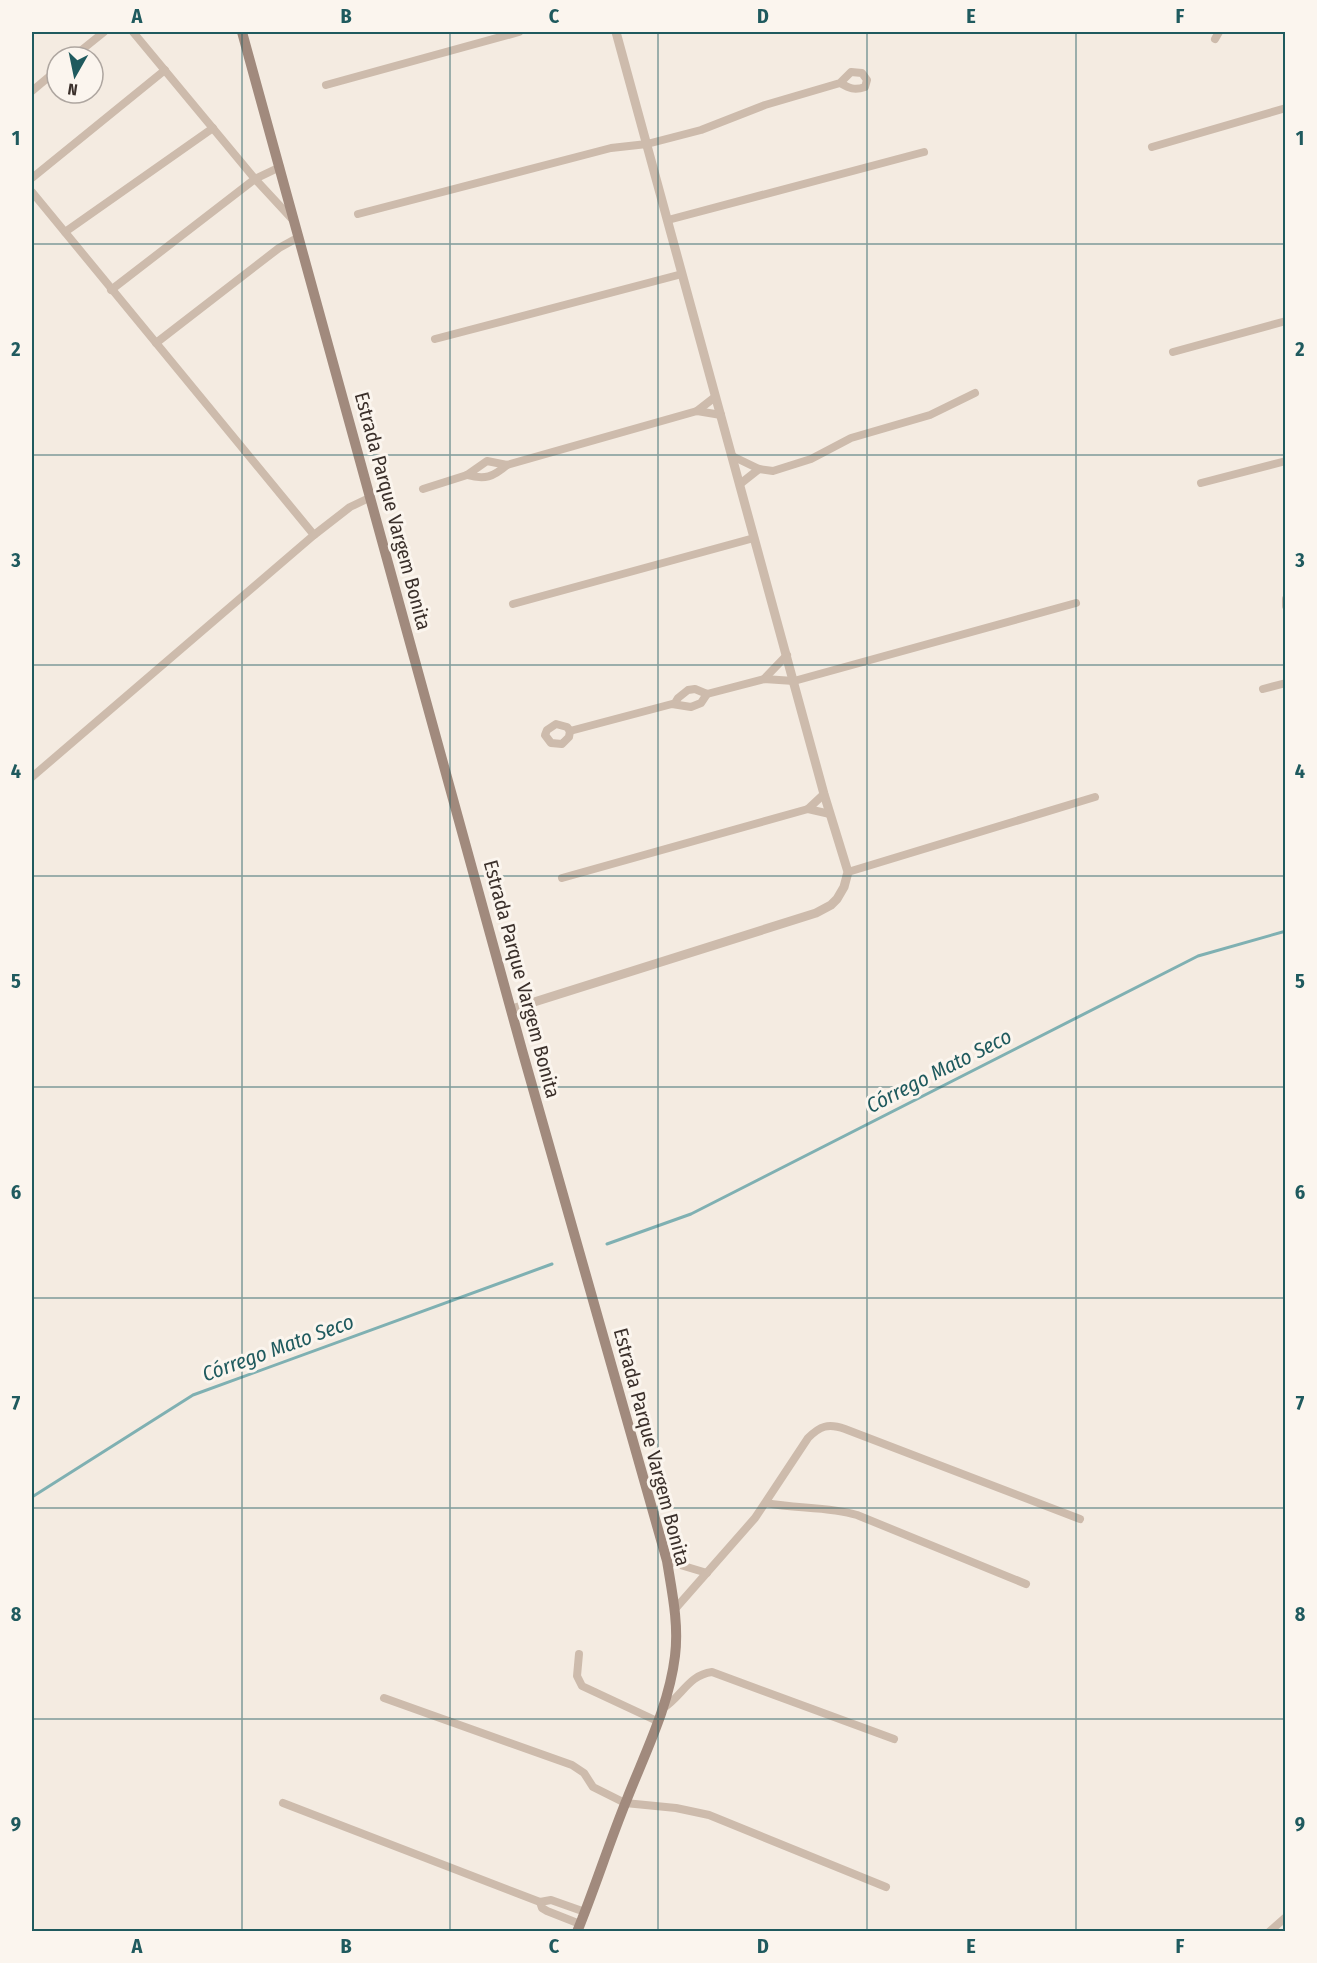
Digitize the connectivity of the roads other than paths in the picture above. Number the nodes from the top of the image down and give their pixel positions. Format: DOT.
graph roads {
  1 [pos="104,32"];
  2 [pos="133,32"];
  3 [pos="242,32"];
  4 [pos="519,32"];
  5 [pos="616,32"];
  6 [pos="88,45"];
  7 [pos="165,70"];
  8 [pos="45,81"];
  9 [pos="840,83"];
  10 [pos="326,85"];
  11 [pos="32,92"];
  12 [pos="1286,108"];
  13 [pos="213,128"];
  14 [pos="647,144"];
  15 [pos="1152,147"];
  16 [pos="924,152"];
  17 [pos="280,167"];
  18 [pos="32,178"];
  19 [pos="255,178"];
  20 [pos="32,192"];
  21 [pos="358,214"];
  22 [pos="668,220"];
  23 [pos="296,223"];
  24 [pos="65,232"];
  25 [pos="299,237"];
  26 [pos="682,274"];
  27 [pos="111,290"];
  28 [pos="1286,321"];
  29 [pos="435,339"];
  30 [pos="156,343"];
  31 [pos="1173,352"];
  32 [pos="975,393"];
  33 [pos="715,397"];
  34 [pos="697,411"];
  35 [pos="721,415"];
  36 [pos="732,456"];
  37 [pos="1286,461"];
  38 [pos="507,465"];
  39 [pos="759,469"];
  40 [pos="467,475"];
  41 [pos="1201,483"];
  42 [pos="740,484"];
  43 [pos="423,489"];
  44 [pos="369,498"];
  45 [pos="314,535"];
  46 [pos="754,538"];
  47 [pos="1286,599"];
  48 [pos="1076,603"];
  49 [pos="513,604"];
  50 [pos="1286,606"];
  51 [pos="787,655"];
  52 [pos="764,679"];
  53 [pos="794,681"];
  54 [pos="1286,683"];
  55 [pos="1263,689"];
  56 [pos="706,694"];
  57 [pos="675,704"];
  58 [pos="570,731"];
  59 [pos="32,777"];
  60 [pos="824,794"];
  61 [pos="1095,797"];
  62 [pos="808,809"];
  63 [pos="831,814"];
  64 [pos="848,872"];
  65 [pos="562,878"];
  66 [pos="512,1009"];
  67 [pos="766,1503"];
  68 [pos="1080,1519"];
  69 [pos="667,1561"];
  70 [pos="707,1573"];
  71 [pos="1026,1584"];
  72 [pos="675,1609"];
  73 [pos="579,1654"];
  74 [pos="384,1698"];
  75 [pos="662,1709"];
  76 [pos="657,1721"];
  77 [pos="894,1740"];
  78 [pos="283,1803"];
  79 [pos="625,1803"];
  80 [pos="886,1887"];
  81 [pos="540,1902"];
  82 [pos="585,1912"];
  83 [pos="1286,1917"];
  84 [pos="579,1928"];
  85 [pos="1269,1932"];
  1 -- 6 [label="street"];
  2 -- 7 [label="street"];
  3 -- 17 [label="main road, Estrada Parque Vargem Bonita"];
  4 -- 10 [label="street"];
  5 -- 14 [label="street"];
  7 -- 13 [label="street"];
  7 -- 18 [label="street"];
  8 -- 11 [label="street"];
  9 -- 14 [label="street"];
  12 -- 15 [label="street"];
  13 -- 19 [label="street"];
  13 -- 24 [label="street"];
  14 -- 21 [label="street"];
  14 -- 22 [label="street"];
  16 -- 22 [label="street"];
  17 -- 19 [label="street"];
  17 -- 23 [label="main road, Estrada Parque Vargem Bonita"];
  19 -- 23 [label="street"];
  19 -- 27 [label="street"];
  20 -- 24 [label="street"];
  22 -- 26 [label="street"];
  23 -- 25 [label="main road, Estrada Parque Vargem Bonita"];
  24 -- 27 [label="street"];
  25 -- 30 [label="street"];
  25 -- 44 [label="main road, Estrada Parque Vargem Bonita"];
  26 -- 29 [label="street"];
  26 -- 33 [label="street"];
  27 -- 30 [label="street"];
  28 -- 31 [label="street"];
  30 -- 45 [label="street"];
  32 -- 39 [label="street"];
  33 -- 34 [label="street"];
  33 -- 35 [label="street"];
  34 -- 35 [label="street"];
  34 -- 38 [label="street"];
  35 -- 36 [label="street"];
  36 -- 39 [label="street"];
  36 -- 42 [label="street"];
  37 -- 41 [label="street"];
  38 -- 40 [label="street"];
  38 -- 40 [label="street"];
  39 -- 42 [label="street"];
  40 -- 43 [label="street"];
  42 -- 46 [label="street"];
  44 -- 45 [label="street"];
  44 -- 66 [label="main road, Estrada Parque Vargem Bonita"];
  45 -- 59 [label="street"];
  46 -- 49 [label="street"];
  46 -- 51 [label="street"];
  47 -- 50 [label="street"];
  48 -- 53 [label="street"];
  51 -- 52 [label="street"];
  51 -- 53 [label="street"];
  52 -- 53 [label="street"];
  52 -- 56 [label="street"];
  53 -- 60 [label="street"];
  54 -- 55 [label="street"];
  56 -- 57 [label="street"];
  56 -- 57 [label="street"];
  57 -- 58 [label="street"];
  60 -- 62 [label="street"];
  60 -- 63 [label="street"];
  61 -- 64 [label="street"];
  62 -- 63 [label="street"];
  62 -- 65 [label="street"];
  63 -- 64 [label="street"];
  64 -- 66 [label="street"];
  66 -- 69 [label="main road, Estrada Parque Vargem Bonita"];
  67 -- 68 [label="street"];
  67 -- 70 [label="street"];
  67 -- 71 [label="street"];
  69 -- 70 [label="street"];
  69 -- 72 [label="main road, Estrada Parque Vargem Bonita"];
  70 -- 72 [label="street"];
  72 -- 75 [label="main road, Estrada Parque Vargem Bonita"];
  73 -- 76 [label="street"];
  74 -- 79 [label="street"];
  75 -- 76 [label="main road, Estrada Parque Vargem Bonita"];
  75 -- 77 [label="street"];
  76 -- 79 [label="main road, Estrada Parque Vargem Bonita"];
  78 -- 81 [label="street"];
  79 -- 80 [label="street"];
  79 -- 82 [label="main road, Estrada Parque Vargem Bonita"];
  81 -- 82 [label="street"];
  81 -- 84 [label="street"];
  82 -- 84 [label="main road, Estrada Parque Vargem Bonita"];
  83 -- 85 [label="street"];
}
